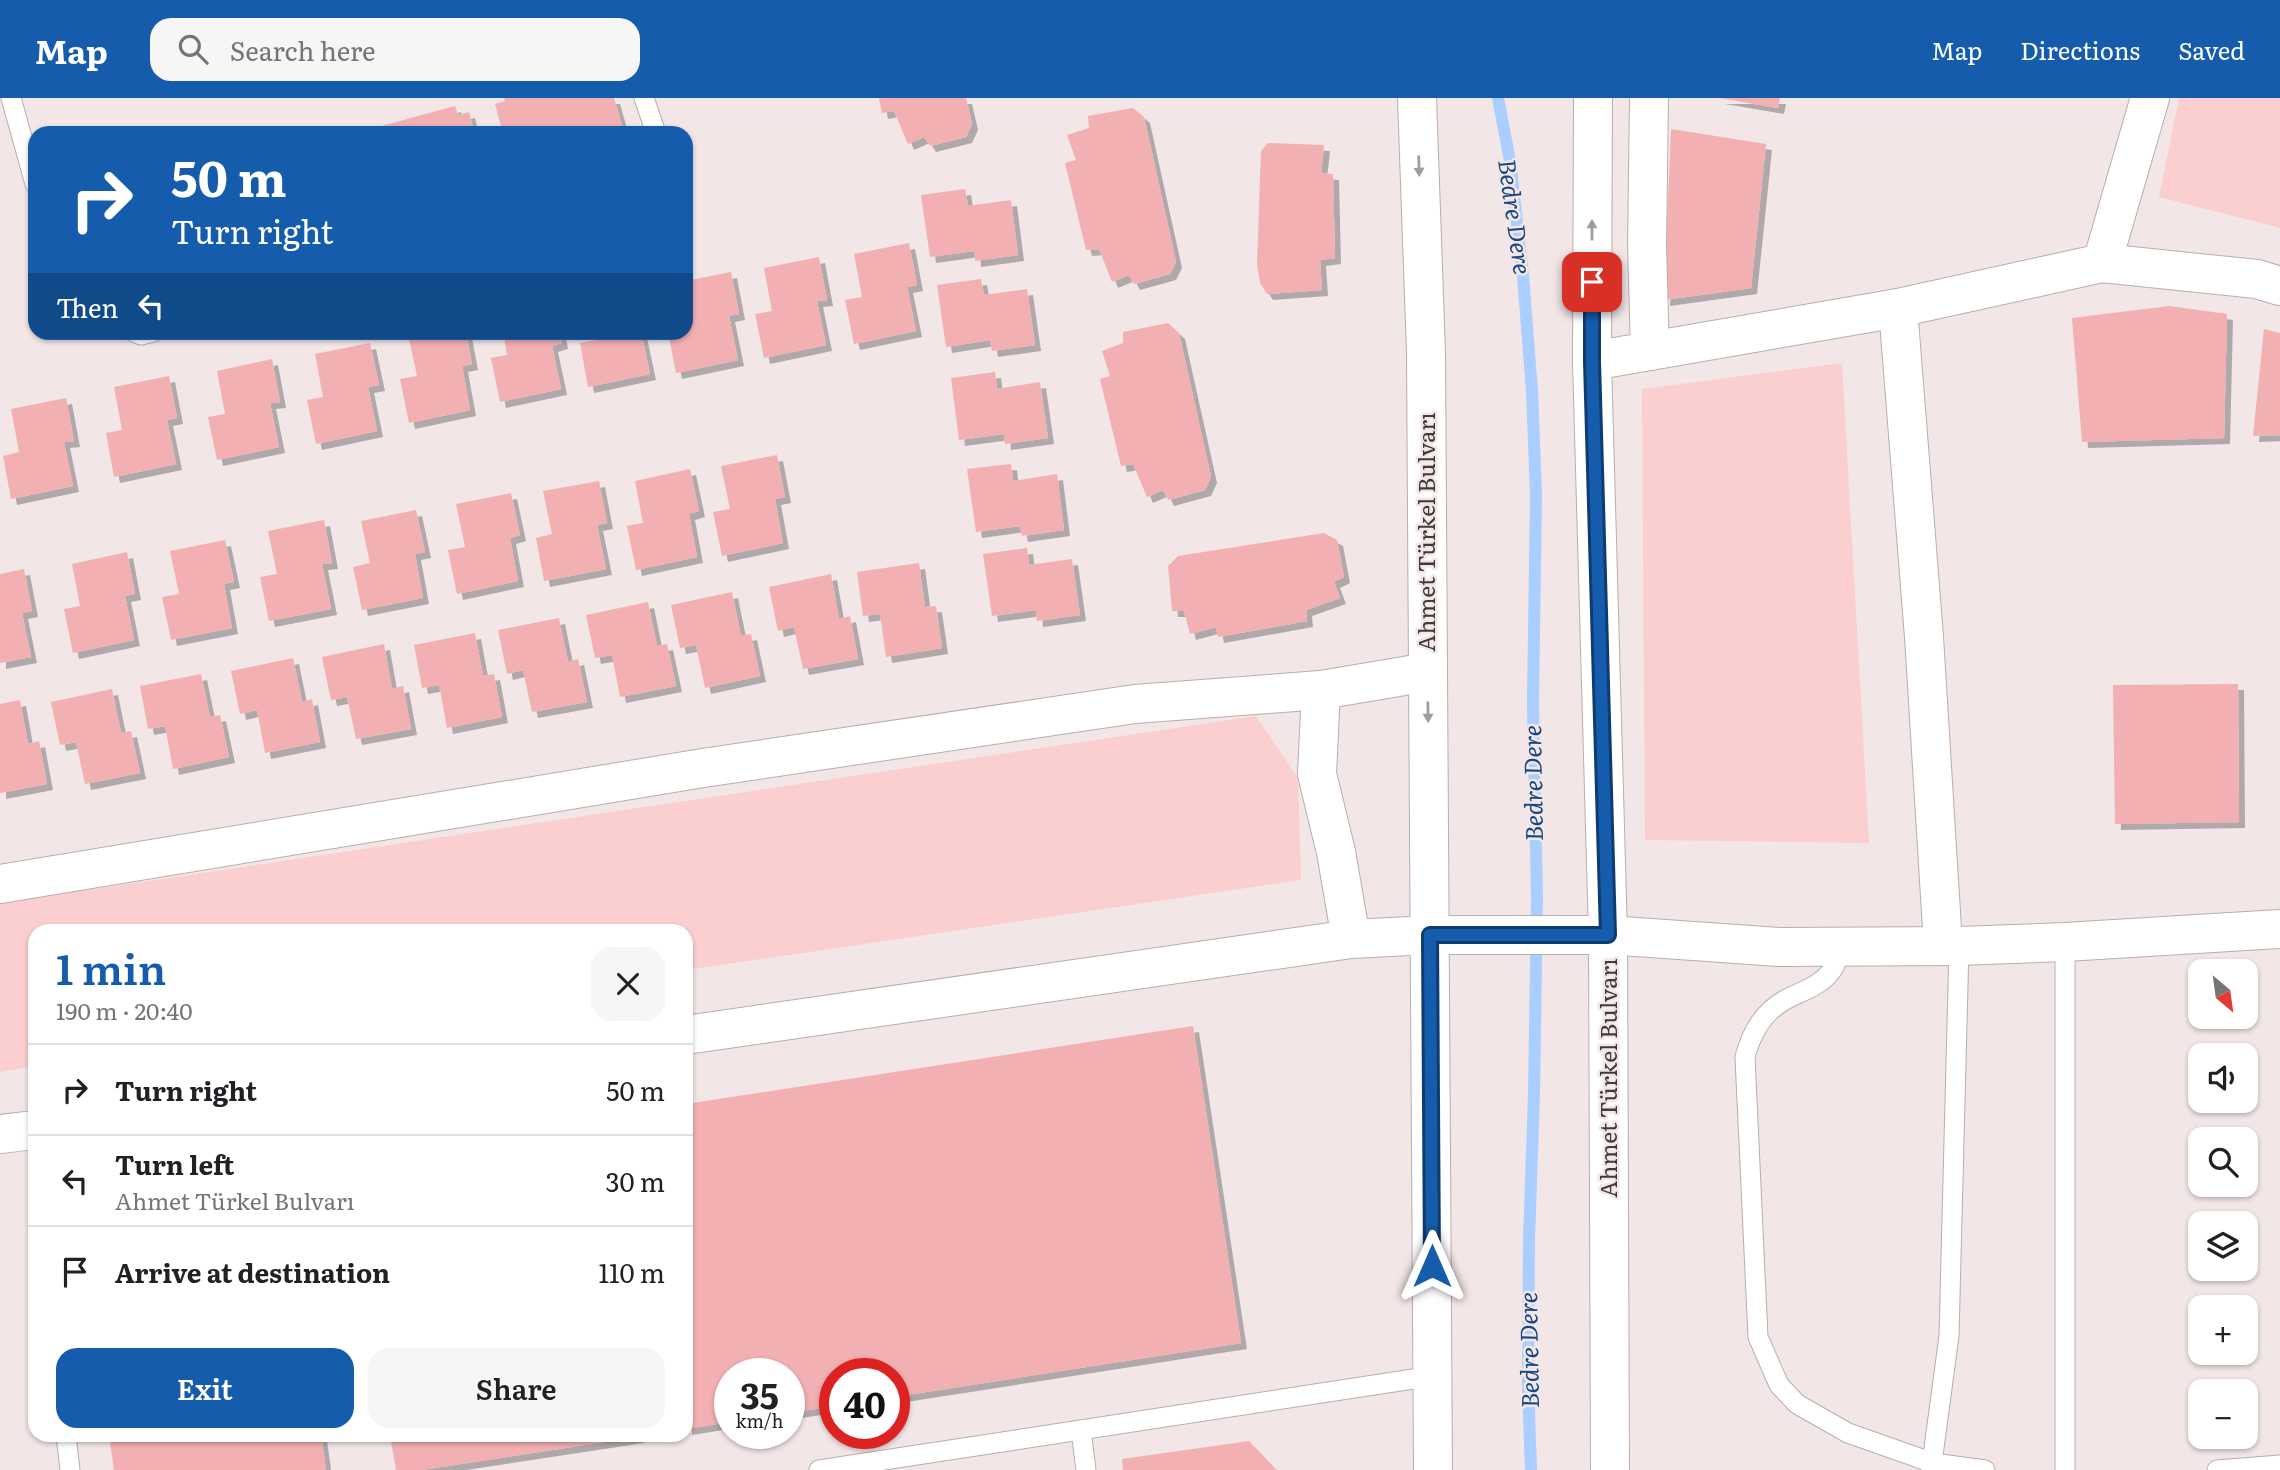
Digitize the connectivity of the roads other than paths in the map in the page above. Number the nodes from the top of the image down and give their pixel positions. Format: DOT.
graph roads {
  1 [pos="11,98"];
  2 [pos="644,98"];
  3 [pos="1417,98"];
  4 [pos="1593,98"];
  5 [pos="1649,98"];
  6 [pos="2150,98"];
  7 [pos="654,126"];
  8 [pos="28,159"];
  9 [pos="2102,263"];
  10 [pos="2280,286"];
  11 [pos="1898,308"];
  12 [pos="1650,351"];
  13 [pos="1592,361"];
  14 [pos="1428,672"];
  15 [pos="1321,690"];
  16 [pos="0,884"];
  17 [pos="2280,929"];
  18 [pos="1430,935"];
  19 [pos="1592,935"];
  20 [pos="1351,939"];
  21 [pos="2065,943"];
  22 [pos="1951,945"];
  23 [pos="1839,946"];
  24 [pos="693,1034"];
  25 [pos="1433,1376"];
  26 [pos="1081,1430"];
  27 [pos="67,1442"];
  28 [pos="2280,1465"];
  29 [pos="1932,1466"];
  30 [pos="70,1470"];
  31 [pos="819,1470"];
  32 [pos="1086,1470"];
  33 [pos="1433,1470"];
  34 [pos="1610,1470"];
  35 [pos="1985,1470"];
  36 [pos="2065,1470"];
  37 [pos="2217,1470"];
  1 -- 8 [label="lane"];
  2 -- 7 [label="lane"];
  3 -- 14 [label="street, Ahmet Türkel Bulvarı, one-way"];
  13 -- 4 [label="street, Ahmet Türkel Bulvarı, one-way"];
  5 -- 12 [label="street"];
  6 -- 9 [label="street"];
  9 -- 10 [label="street"];
  9 -- 11 [label="street"];
  11 -- 12 [label="street"];
  11 -- 22 [label="street"];
  12 -- 13 [label="street"];
  13 -- 19 [label="street, Ahmet Türkel Bulvarı"];
  14 -- 15 [label="street"];
  14 -- 18 [label="street, Ahmet Türkel Bulvarı, one-way"];
  15 -- 16 [label="street"];
  15 -- 20 [label="street"];
  17 -- 21 [label="street"];
  18 -- 19 [label="street"];
  18 -- 20 [label="street"];
  18 -- 25 [label="street, Ahmet Türkel Bulvarı"];
  19 -- 23 [label="street"];
  19 -- 34 [label="street, Ahmet Türkel Bulvarı"];
  20 -- 24 [label="street"];
  21 -- 22 [label="street"];
  21 -- 36 [label="lane"];
  22 -- 23 [label="street"];
  22 -- 29 [label="lane"];
  23 -- 29 [label="lane"];
  25 -- 26 [label="lane"];
  25 -- 33 [label="street, Ahmet Türkel Bulvarı"];
  26 -- 31 [label="lane"];
  26 -- 32 [label="lane"];
  27 -- 30 [label="lane"];
  28 -- 37 [label="lane"];
  29 -- 35 [label="lane"];
}
